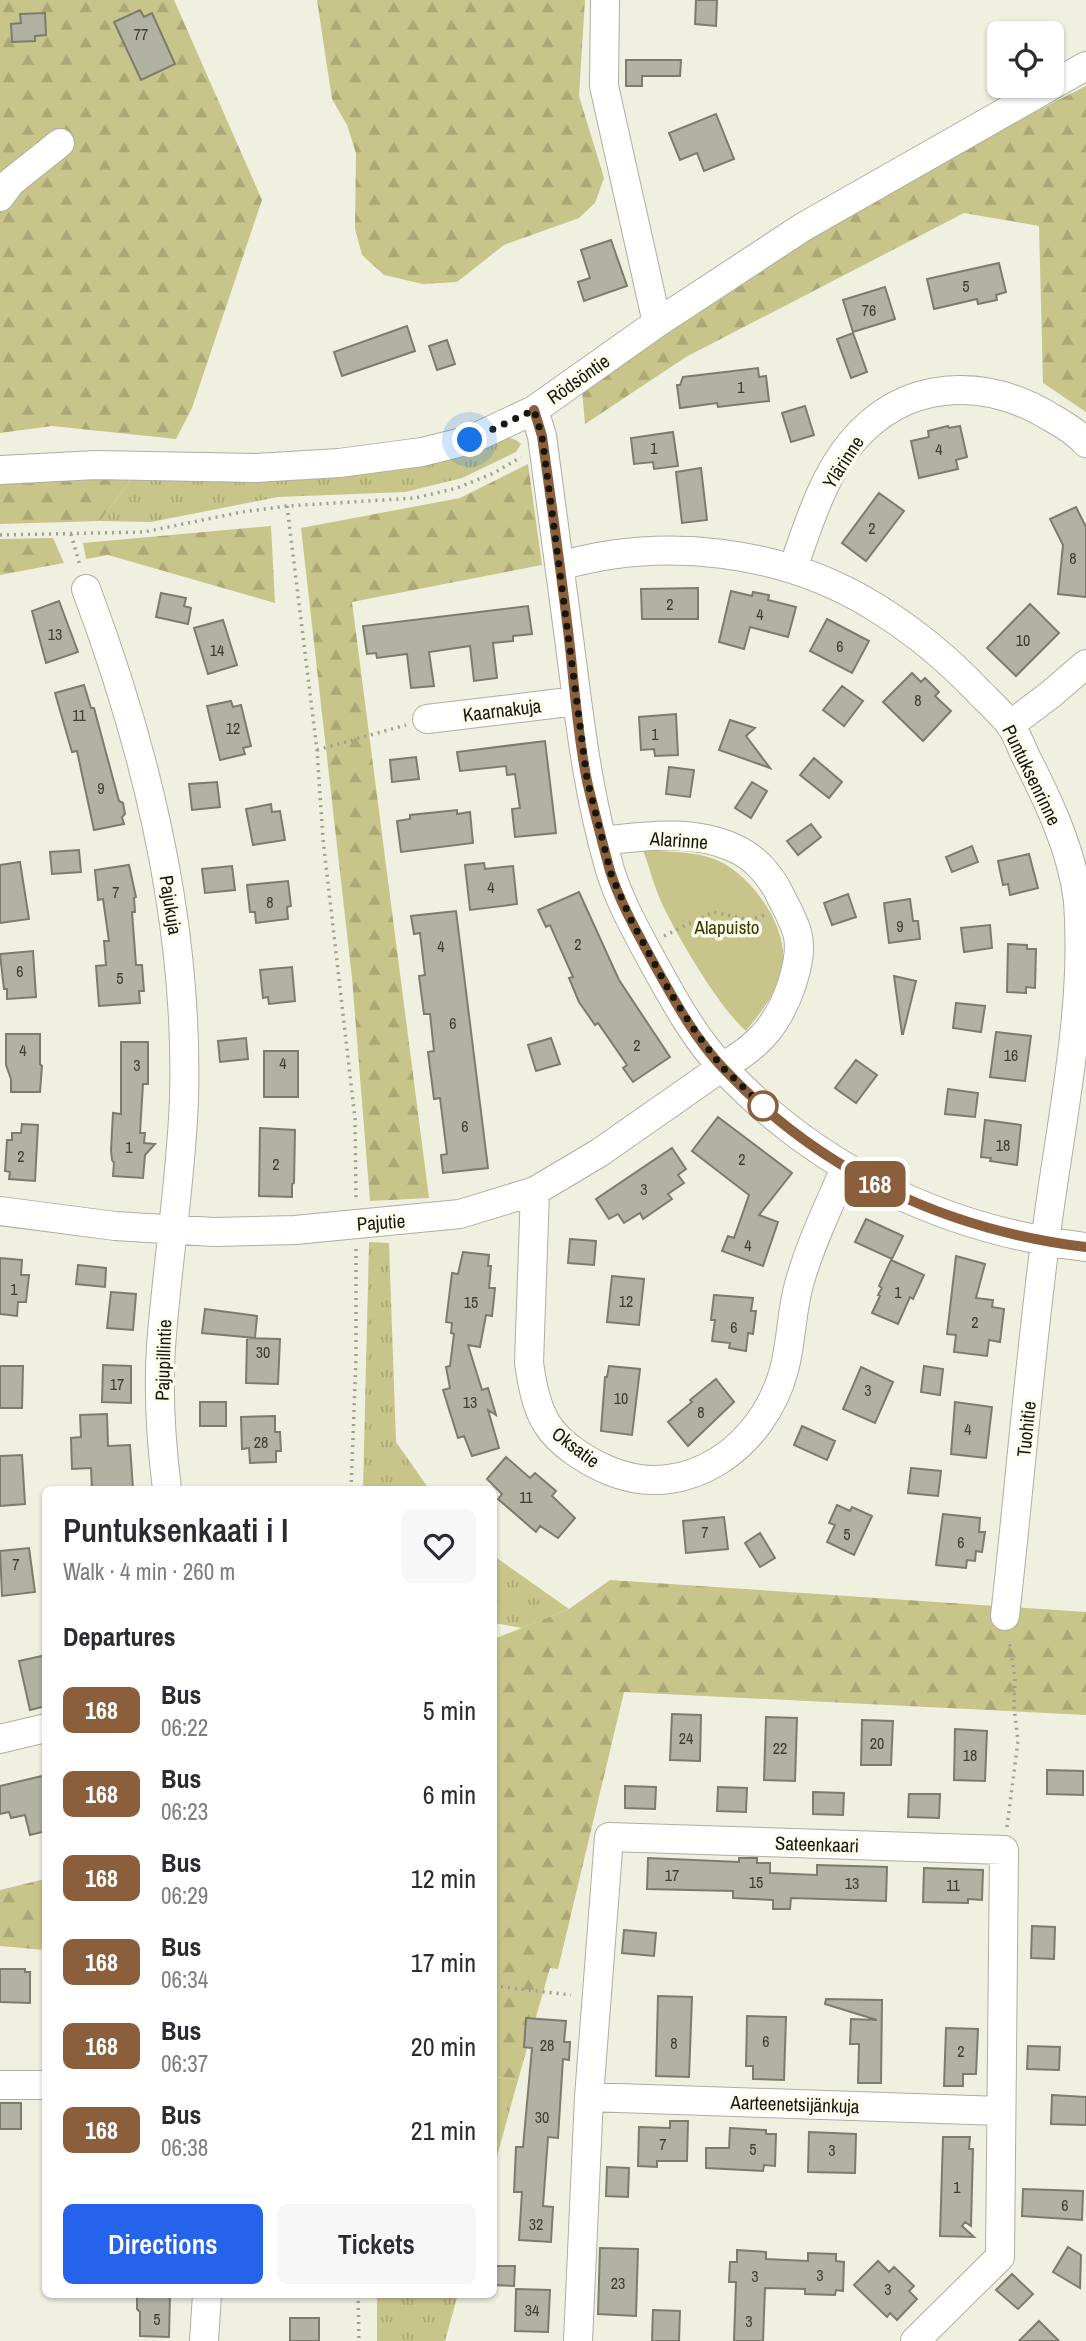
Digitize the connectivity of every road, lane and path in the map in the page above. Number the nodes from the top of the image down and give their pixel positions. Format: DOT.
graph roads {
  1 [pos="605,0"];
  2 [pos="1086,66"];
  3 [pos="60,143"];
  4 [pos="0,197"];
  5 [pos="657,323"];
  6 [pos="538,423"];
  7 [pos="1086,443"];
  8 [pos="0,470"];
  9 [pos="287,506"];
  10 [pos="71,534"];
  11 [pos="0,535"];
  12 [pos="560,566"];
  13 [pos="793,568"];
  14 [pos="86,589"];
  15 [pos="1086,664"];
  16 [pos="577,701"];
  17 [pos="427,719"];
  18 [pos="1010,725"];
  19 [pos="317,750"];
  20 [pos="602,841"];
  21 [pos="786,906"];
  22 [pos="658,926"];
  23 [pos="662,937"];
  24 [pos="668,947"];
  25 [pos="722,1067"];
  26 [pos="845,1168"];
  27 [pos="535,1191"];
  28 [pos="0,1211"];
  29 [pos="356,1223"];
  30 [pos="173,1231"];
  31 [pos="1046,1242"];
  32 [pos="1086,1247"];
  33 [pos="167,1486"];
  34 [pos="351,1486"];
  35 [pos="1006,1616"];
  36 [pos="42,1729"];
  37 [pos="0,1739"];
  38 [pos="1004,1850"];
  39 [pos="497,1986"];
  40 [pos="597,1997"];
  41 [pos="0,2085"];
  42 [pos="42,2085"];
  43 [pos="589,2097"];
  44 [pos="1001,2111"];
  45 [pos="207,2298"];
  46 [pos="358,2298"];
  47 [pos="204,2341"];
  48 [pos="359,2341"];
  49 [pos="578,2341"];
  50 [pos="915,2341"];
  1 -- 5 [label="street"];
  2 -- 5 [label="street, Rödsöntie"];
  3 -- 4 [label="street"];
  5 -- 6 [label="street, Rödsöntie"];
  6 -- 8 [label="street, Rödsöntie"];
  6 -- 9 [label="path"];
  6 -- 12 [label="street"];
  7 -- 13 [label="street, Ylärinne"];
  9 -- 10 [label="path"];
  9 -- 19 [label="path"];
  10 -- 11 [label="path"];
  10 -- 14 [label="path"];
  12 -- 13 [label="street, Puntuksenrinne"];
  12 -- 16 [label="street"];
  13 -- 18 [label="street, Puntuksenrinne"];
  14 -- 30 [label="street, Pajukuja"];
  15 -- 18 [label="street"];
  16 -- 17 [label="street, Kaarnakuja"];
  16 -- 20 [label="street"];
  17 -- 19 [label="path"];
  18 -- 31 [label="street, Puntuksenrinne"];
  19 -- 29 [label="path"];
  20 -- 21 [label="street, Alarinne"];
  20 -- 25 [label="street"];
  21 -- 23 [label="path"];
  21 -- 25 [label="street, Alarinne"];
  22 -- 23 [label="path"];
  23 -- 24 [label="path"];
  25 -- 26 [label="street"];
  25 -- 27 [label="street, Pajutie"];
  26 -- 27 [label="street, Oksatie"];
  26 -- 31 [label="street"];
  27 -- 29 [label="street, Pajutie"];
  28 -- 30 [label="street, Pajutie"];
  29 -- 30 [label="street, Pajutie"];
  29 -- 34 [label="path"];
  30 -- 33 [label="street, Pajupillintie"];
  31 -- 32 [label="street"];
  31 -- 35 [label="street, Tuohitie"];
  35 -- 38 [label="path"];
  36 -- 37 [label="street"];
  38 -- 40 [label="street, Sateenkaari"];
  38 -- 44 [label="street"];
  39 -- 40 [label="path"];
  40 -- 43 [label="street, Sateenkaari"];
  41 -- 42 [label="street"];
  43 -- 44 [label="street, Aarteenetsijänkuja"];
  43 -- 49 [label="street, Sateenkaari"];
  44 -- 50 [label="street"];
  45 -- 47 [label="street"];
  46 -- 48 [label="path"];
}
